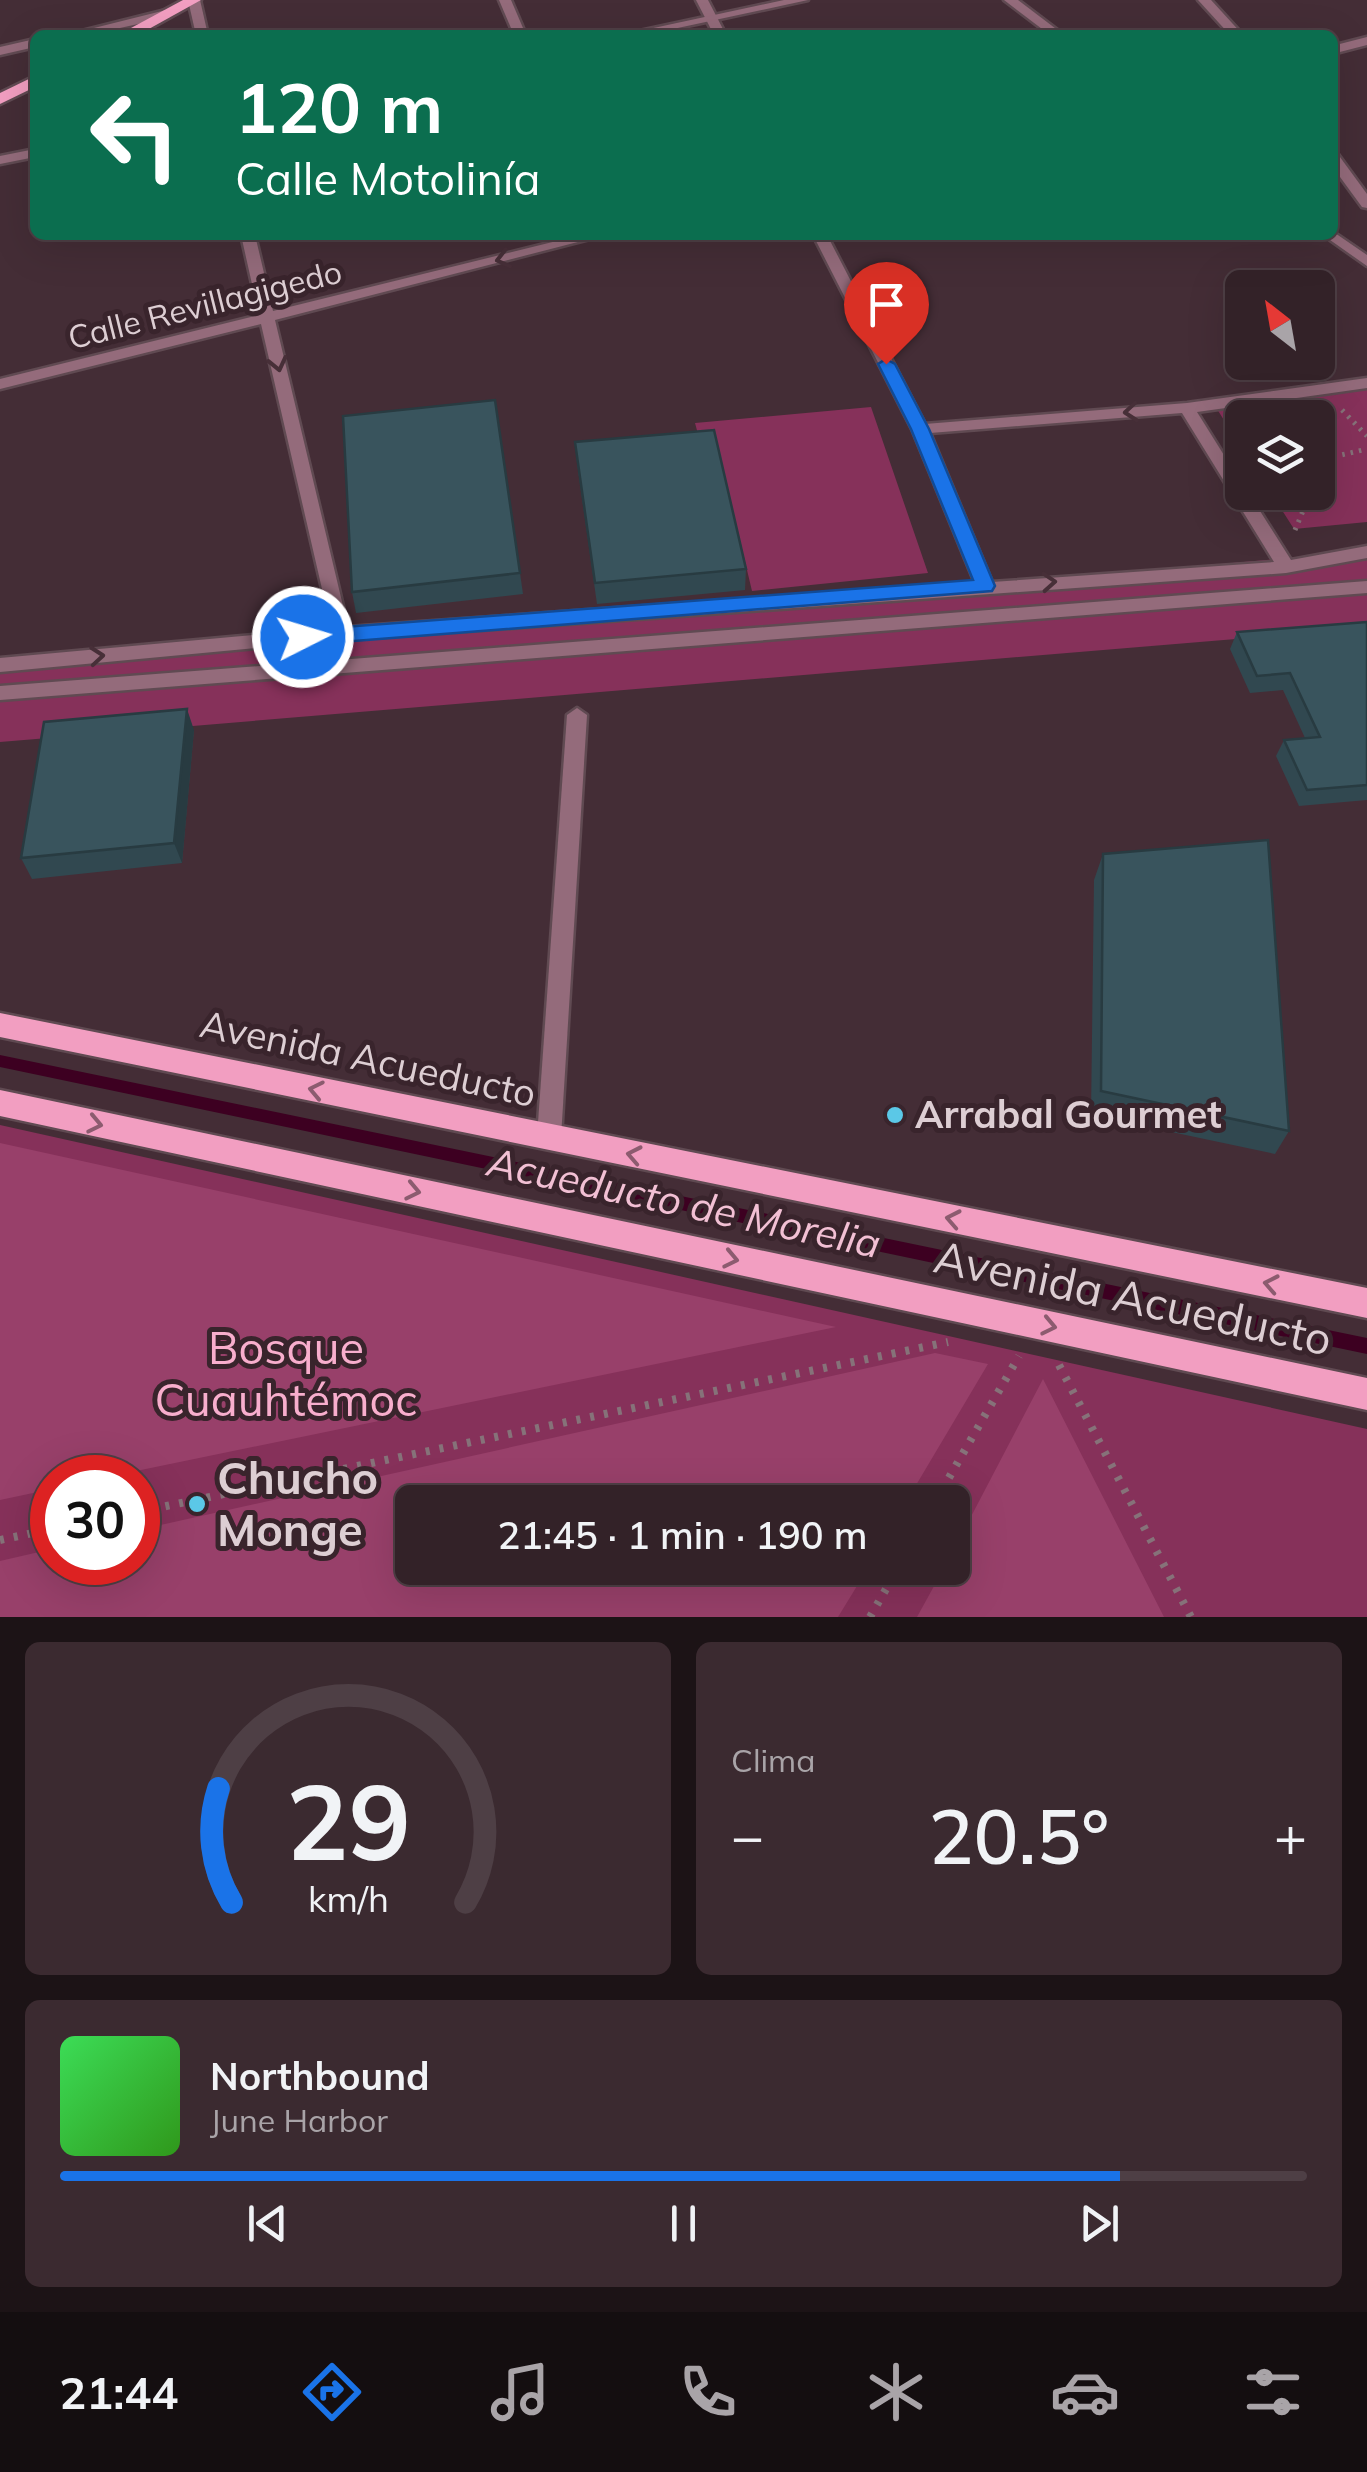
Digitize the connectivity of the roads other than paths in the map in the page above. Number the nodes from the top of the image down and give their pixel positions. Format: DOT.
graph roads {
  1 [pos="194,0"];
  2 [pos="505,0"];
  3 [pos="702,0"];
  4 [pos="802,0"];
  5 [pos="1010,0"];
  6 [pos="1204,0"];
  7 [pos="166,14"];
  8 [pos="712,18"];
  9 [pos="94,30"];
  10 [pos="136,30"];
  11 [pos="201,30"];
  12 [pos="518,30"];
  13 [pos="652,30"];
  14 [pos="718,30"];
  15 [pos="1051,30"];
  16 [pos="1232,30"];
  17 [pos="1367,41"];
  18 [pos="30,44"];
  19 [pos="1338,48"];
  20 [pos="0,51"];
  21 [pos="30,84"];
  22 [pos="0,99"];
  23 [pos="30,155"];
  24 [pos="0,160"];
  25 [pos="1338,164"];
  26 [pos="1367,204"];
  27 [pos="249,240"];
  28 [pos="578,240"];
  29 [pos="823,240"];
  30 [pos="1337,240"];
  31 [pos="1367,262"];
  32 [pos="267,317"];
  33 [pos="1367,383"];
  34 [pos="0,384"];
  35 [pos="1186,408"];
  36 [pos="920,429"];
  37 [pos="1367,552"];
  38 [pos="1286,567"];
  39 [pos="985,586"];
  40 [pos="1367,587"];
  41 [pos="341,634"];
  42 [pos="0,664"];
  43 [pos="0,693"];
  44 [pos="578,715"];
  45 [pos="0,1025"];
  46 [pos="0,1104"];
  47 [pos="549,1137"];
  48 [pos="1367,1303"];
  49 [pos="1367,1394"];
  1 -- 7 [label="main road"];
  1 -- 11 [label="street"];
  2 -- 12 [label="street"];
  3 -- 8 [label="street"];
  4 -- 8 [label="street"];
  5 -- 15 [label="street"];
  6 -- 16 [label="street"];
  7 -- 9 [label="street"];
  7 -- 10 [label="main road"];
  8 -- 13 [label="street"];
  8 -- 14 [label="street"];
  17 -- 19 [label="street"];
  18 -- 20 [label="street"];
  21 -- 22 [label="main road"];
  23 -- 24 [label="street"];
  25 -- 26 [label="street"];
  27 -- 32 [label="street"];
  28 -- 32 [label="street, Calle Revillagigedo, one-way"];
  29 -- 36 [label="street"];
  30 -- 31 [label="street"];
  32 -- 34 [label="street, Calle Revillagigedo"];
  32 -- 41 [label="street, one-way"];
  33 -- 35 [label="street"];
  35 -- 36 [label="street, one-way"];
  35 -- 38 [label="street"];
  36 -- 39 [label="street"];
  37 -- 38 [label="street"];
  39 -- 38 [label="street, one-way"];
  39 -- 41 [label="street"];
  40 -- 43 [label="street"];
  42 -- 41 [label="street, one-way"];
  44 -- 47 [label="street"];
  47 -- 45 [label="main road, Avenida Acueducto, one-way"];
  46 -- 49 [label="main road, Avenida Acueducto, one-way"];
  48 -- 47 [label="main road, Avenida Acueducto, one-way"];
}
